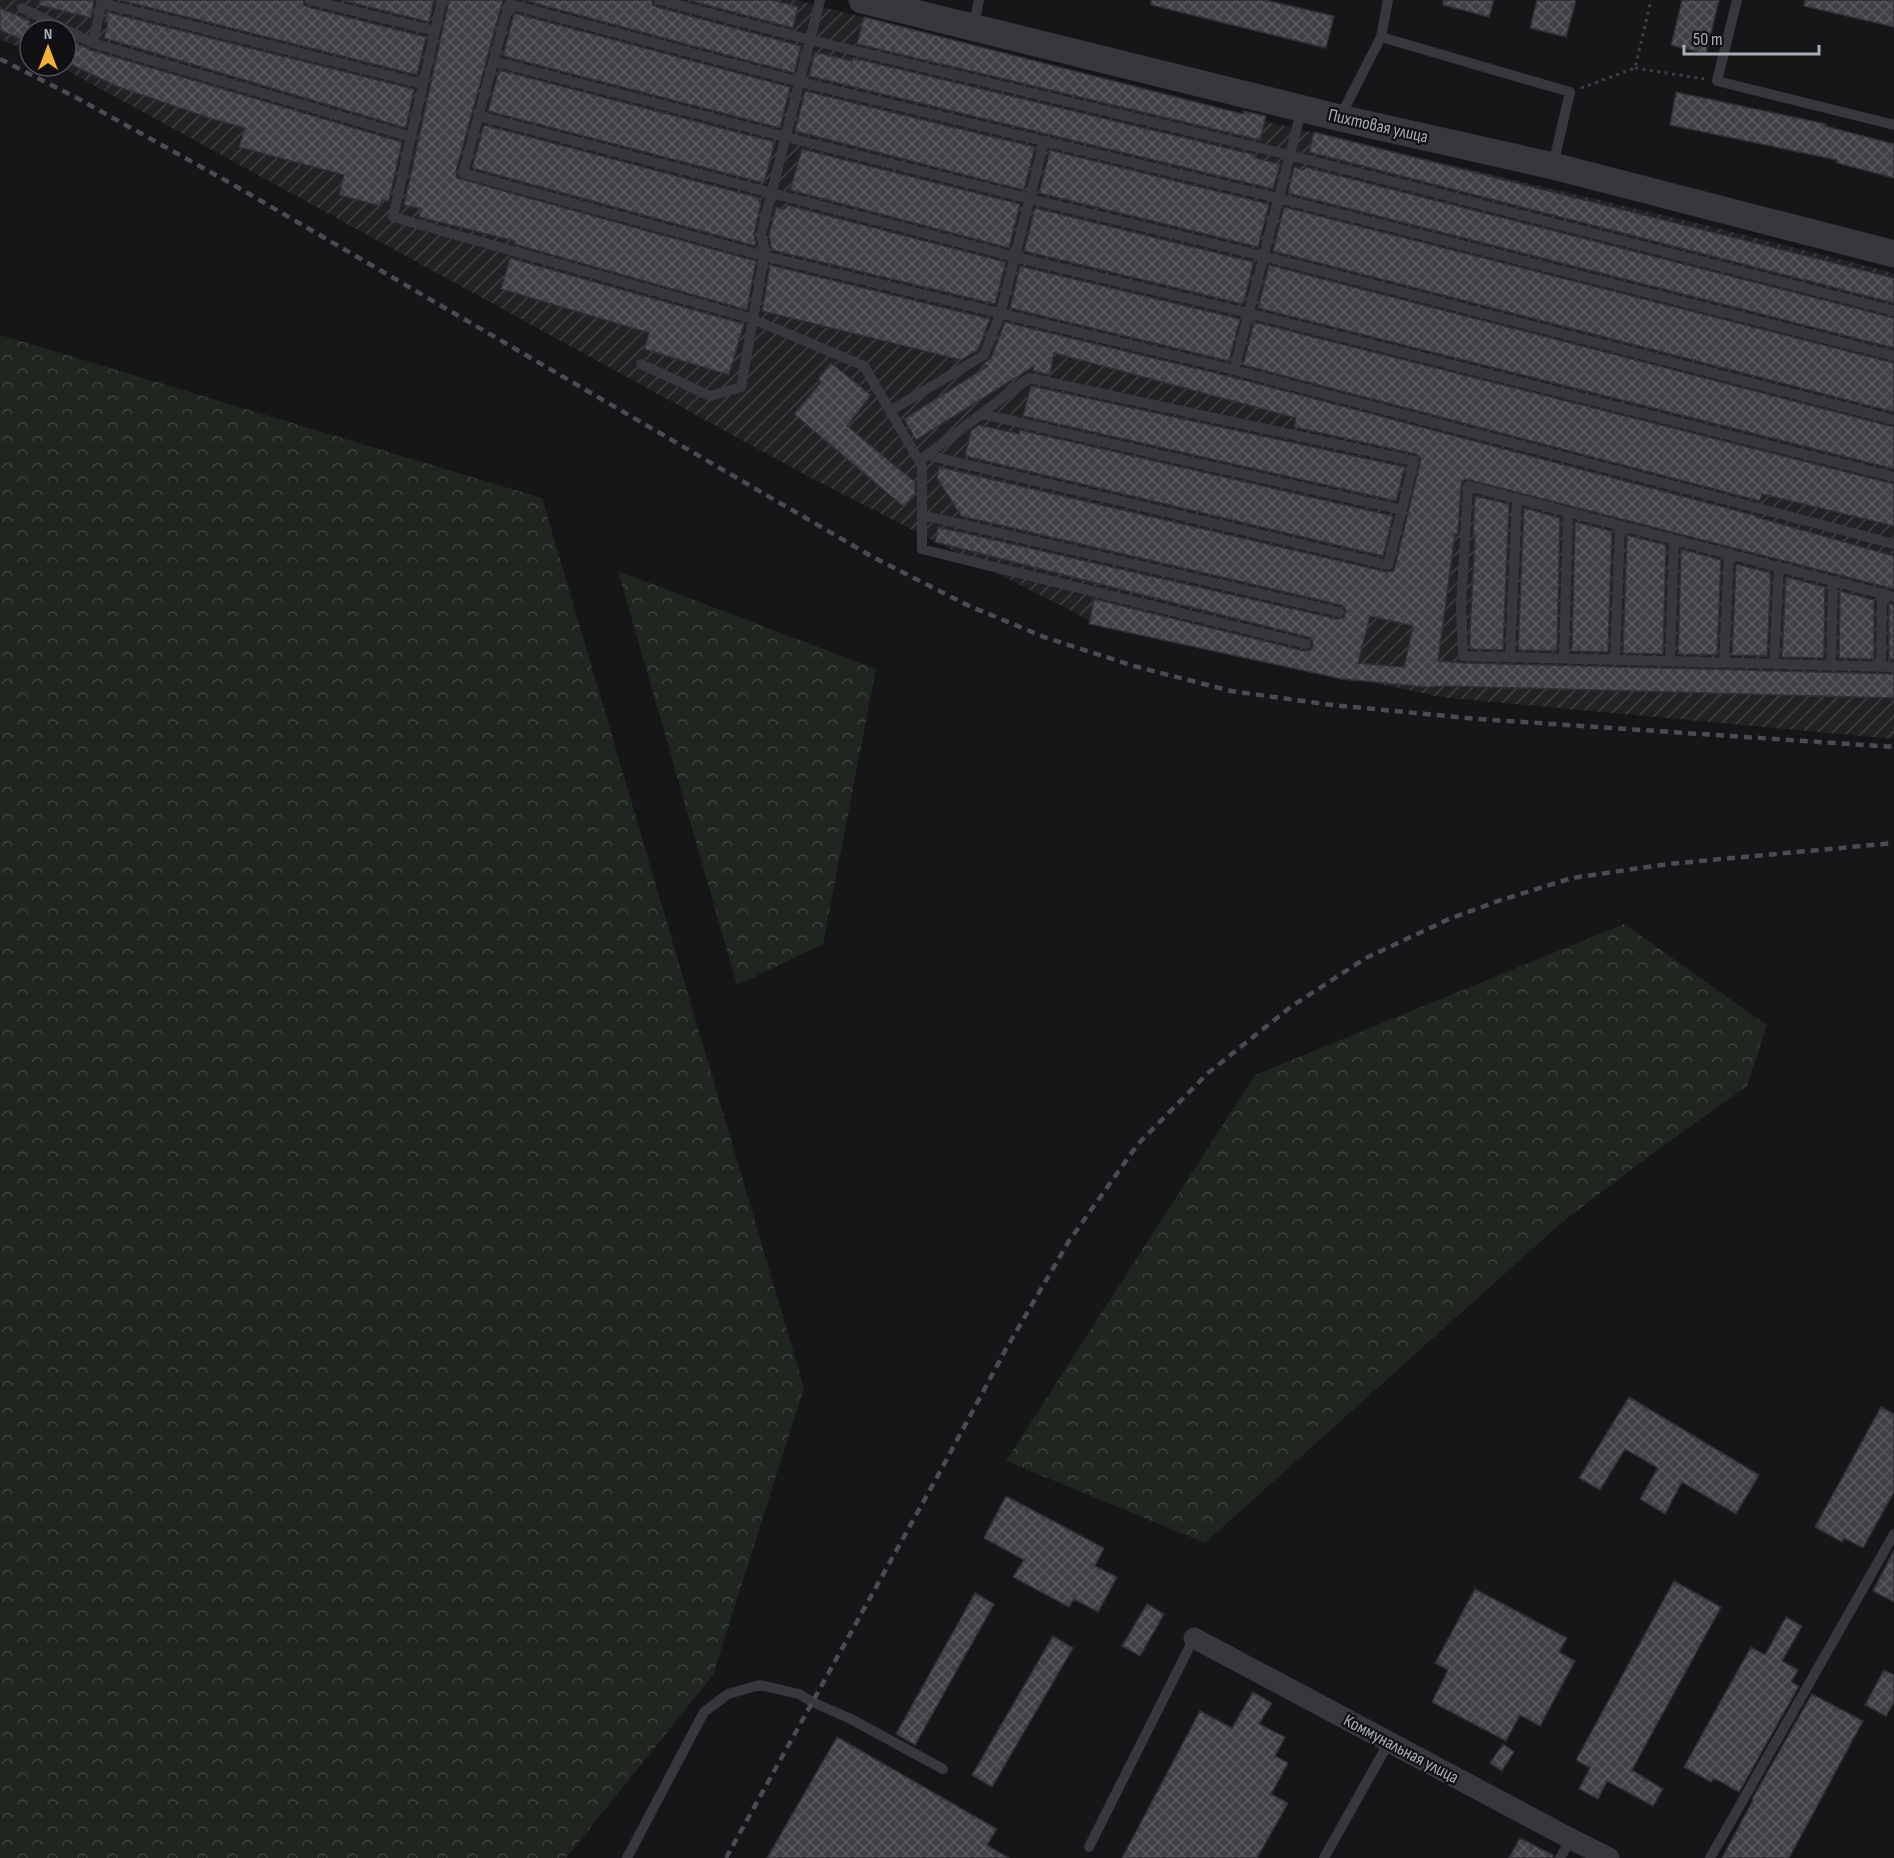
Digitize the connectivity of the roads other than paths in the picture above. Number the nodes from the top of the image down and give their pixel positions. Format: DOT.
graph roads {
  1 [pos="310,0"];
  2 [pos="442,0"];
  3 [pos="660,0"];
  4 [pos="820,0"];
  5 [pos="862,0"];
  6 [pos="979,0"];
  7 [pos="1388,0"];
  8 [pos="1737,0"];
  9 [pos="102,1"];
  10 [pos="22,8"];
  11 [pos="973,28"];
  12 [pos="435,31"];
  13 [pos="1381,37"];
  14 [pos="810,40"];
  15 [pos="93,43"];
  16 [pos="493,61"];
  17 [pos="800,82"];
  18 [pos="423,84"];
  19 [pos="1302,108"];
  20 [pos="478,116"];
  21 [pos="1340,117"];
  22 [pos="1894,125"];
  23 [pos="411,137"];
  24 [pos="786,137"];
  25 [pos="1044,142"];
  26 [pos="1289,156"];
  27 [pos="1553,166"];
  28 [pos="772,193"];
  29 [pos="1278,198"];
  30 [pos="1030,199"];
  31 [pos="1894,254"];
  32 [pos="764,256"];
  33 [pos="1263,256"];
  34 [pos="1015,257"];
  35 [pos="1894,311"];
  36 [pos="1248,313"];
  37 [pos="1000,315"];
  38 [pos="753,320"];
  39 [pos="1894,356"];
  40 [pos="641,364"];
  41 [pos="1233,369"];
  42 [pos="890,411"];
  43 [pos="982,414"];
  44 [pos="1894,420"];
  45 [pos="923,458"];
  46 [pos="1894,477"];
  47 [pos="1516,499"];
  48 [pos="1402,510"];
  49 [pos="1568,512"];
  50 [pos="922,515"];
  51 [pos="1620,526"];
  52 [pos="1674,540"];
  53 [pos="1894,544"];
  54 [pos="1729,554"];
  55 [pos="1779,567"];
  56 [pos="1833,581"];
  57 [pos="1882,594"];
  58 [pos="1894,597"];
  59 [pos="1339,612"];
  60 [pos="1306,644"];
  61 [pos="1510,657"];
  62 [pos="1564,658"];
  63 [pos="1615,660"];
  64 [pos="1670,661"];
  65 [pos="1724,663"];
  66 [pos="1774,664"];
  67 [pos="1831,666"];
  68 [pos="1881,667"];
  69 [pos="1894,667"];
  70 [pos="1894,1534"];
  71 [pos="1194,1638"];
  72 [pos="1389,1742"];
  73 [pos="943,1769"];
  74 [pos="1571,1839"];
  75 [pos="1089,1847"];
  76 [pos="627,1858"];
  77 [pos="1324,1858"];
  78 [pos="1560,1858"];
  79 [pos="1609,1858"];
  80 [pos="1710,1858"];
  1 -- 12 [label="lane"];
  2 -- 12 [label="lane"];
  3 -- 14 [label="lane"];
  4 -- 14 [label="lane"];
  5 -- 11 [label="street, Пихтовая улица"];
  6 -- 11 [label="lane"];
  7 -- 13 [label="lane"];
  8 -- 22 [label="lane"];
  9 -- 15 [label="lane"];
  9 -- 18 [label="lane"];
  10 -- 15 [label="lane"];
  11 -- 19 [label="street, Пихтовая улица"];
  12 -- 18 [label="lane"];
  13 -- 21 [label="lane"];
  13 -- 27 [label="lane"];
  14 -- 17 [label="lane"];
  14 -- 26 [label="lane"];
  15 -- 23 [label="lane"];
  16 -- 17 [label="lane"];
  16 -- 20 [label="lane"];
  16 -- 24 [label="lane"];
  17 -- 24 [label="lane"];
  17 -- 25 [label="lane"];
  18 -- 23 [label="lane"];
  19 -- 21 [label="street, Пихтовая улица"];
  19 -- 26 [label="lane"];
  20 -- 28 [label="lane"];
  20 -- 32 [label="lane"];
  21 -- 27 [label="street, Пихтовая улица"];
  23 -- 38 [label="lane"];
  24 -- 28 [label="lane"];
  24 -- 30 [label="lane"];
  25 -- 29 [label="lane"];
  25 -- 30 [label="lane"];
  26 -- 29 [label="lane"];
  26 -- 35 [label="lane"];
  27 -- 31 [label="street, Пихтовая улица"];
  28 -- 32 [label="lane"];
  28 -- 34 [label="lane"];
  29 -- 33 [label="lane"];
  29 -- 39 [label="lane"];
  30 -- 33 [label="lane"];
  30 -- 34 [label="lane"];
  32 -- 37 [label="lane"];
  32 -- 38 [label="lane"];
  33 -- 36 [label="lane"];
  33 -- 44 [label="lane"];
  34 -- 36 [label="lane"];
  34 -- 37 [label="lane"];
  36 -- 41 [label="lane"];
  36 -- 46 [label="lane"];
  37 -- 41 [label="lane"];
  37 -- 42 [label="lane"];
  38 -- 40 [label="lane"];
  38 -- 42 [label="lane"];
  41 -- 53 [label="lane"];
  42 -- 45 [label="lane"];
  43 -- 45 [label="lane"];
  43 -- 48 [label="lane"];
  43 -- 48 [label="lane"];
  45 -- 48 [label="lane"];
  45 -- 50 [label="lane"];
  47 -- 49 [label="lane"];
  47 -- 61 [label="lane"];
  47 -- 61 [label="lane"];
  49 -- 51 [label="lane"];
  49 -- 62 [label="lane"];
  50 -- 59 [label="lane"];
  50 -- 60 [label="lane"];
  51 -- 52 [label="lane"];
  51 -- 63 [label="lane"];
  52 -- 54 [label="lane"];
  52 -- 64 [label="lane"];
  54 -- 55 [label="lane"];
  54 -- 65 [label="lane"];
  55 -- 56 [label="lane"];
  55 -- 66 [label="lane"];
  56 -- 57 [label="lane"];
  56 -- 67 [label="lane"];
  57 -- 58 [label="lane"];
  57 -- 68 [label="lane"];
  61 -- 62 [label="lane"];
  62 -- 63 [label="lane"];
  63 -- 64 [label="lane"];
  64 -- 65 [label="lane"];
  65 -- 66 [label="lane"];
  66 -- 67 [label="lane"];
  67 -- 68 [label="lane"];
  68 -- 69 [label="lane"];
  70 -- 80 [label="lane"];
  71 -- 72 [label="street, Коммунальная улица"];
  71 -- 75 [label="lane"];
  72 -- 74 [label="street, Коммунальная улица"];
  72 -- 77 [label="lane"];
  73 -- 76 [label="lane"];
  74 -- 78 [label="lane"];
  74 -- 79 [label="street, Коммунальная улица"];
}
